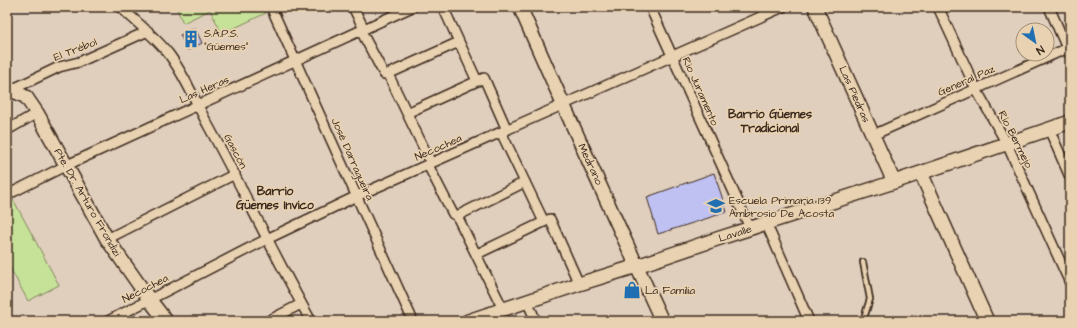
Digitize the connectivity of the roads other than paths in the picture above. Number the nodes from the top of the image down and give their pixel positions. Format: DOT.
graph roads {
  1 [pos="120,7"];
  2 [pos="271,7"];
  3 [pos="354,7"];
  4 [pos="412,7"];
  5 [pos="443,7"];
  6 [pos="520,7"];
  7 [pos="650,7"];
  8 [pos="783,7"];
  9 [pos="815,7"];
  10 [pos="938,7"];
  11 [pos="1048,7"];
  12 [pos="363,30"];
  13 [pos="148,31"];
  14 [pos="458,42"];
  15 [pos="1069,50"];
  16 [pos="672,56"];
  17 [pos="296,61"];
  18 [pos="388,74"];
  19 [pos="477,81"];
  20 [pos="9,89"];
  21 [pos="976,89"];
  22 [pos="197,104"];
  23 [pos="562,104"];
  24 [pos="37,113"];
  25 [pos="407,113"];
  26 [pos="1070,122"];
  27 [pos="1049,129"];
  28 [pos="7,130"];
  29 [pos="504,131"];
  30 [pos="873,135"];
  31 [pos="1006,144"];
  32 [pos="430,164"];
  33 [pos="65,166"];
  34 [pos="921,173"];
  35 [pos="235,174"];
  36 [pos="1070,176"];
  37 [pos="525,182"];
  38 [pos="894,182"];
  39 [pos="7,195"];
  40 [pos="357,196"];
  41 [pos="457,216"];
  42 [pos="544,222"];
  43 [pos="766,223"];
  44 [pos="750,228"];
  45 [pos="107,239"];
  46 [pos="267,239"];
  47 [pos="477,254"];
  48 [pos="863,262"];
  49 [pos="637,266"];
  50 [pos="1070,283"];
  51 [pos="579,284"];
  52 [pos="149,299"];
  53 [pos="527,301"];
  54 [pos="301,304"];
  55 [pos="503,309"];
  56 [pos="108,321"];
  57 [pos="166,321"];
  58 [pos="268,321"];
  59 [pos="311,321"];
  60 [pos="413,321"];
  61 [pos="468,321"];
  62 [pos="536,321"];
  63 [pos="662,321"];
  64 [pos="809,321"];
  65 [pos="863,321"];
  66 [pos="987,321"];
  1 -- 13 [label="street, Gascón"];
  2 -- 17 [label="street, José Darragueira"];
  3 -- 12 [label="street"];
  4 -- 12 [label="street, Las Heras"];
  5 -- 14 [label="street"];
  6 -- 23 [label="street, Medrano"];
  7 -- 16 [label="street, Rio Juramento"];
  8 -- 16 [label="street, Necochea"];
  9 -- 30 [label="street, Las Piedras"];
  10 -- 21 [label="street, Río Bermejo"];
  11 -- 15 [label="street"];
  12 -- 17 [label="street, Las Heras"];
  12 -- 18 [label="street"];
  13 -- 20 [label="street, El Trébol"];
  13 -- 22 [label="street, Gascón"];
  14 -- 18 [label="street"];
  14 -- 19 [label="street"];
  15 -- 21 [label="street, General Paz"];
  16 -- 23 [label="street, Necochea"];
  16 -- 44 [label="street, Rio Juramento"];
  17 -- 22 [label="street, Las Heras"];
  17 -- 40 [label="street, José Darragueira"];
  18 -- 25 [label="street"];
  19 -- 25 [label="street"];
  19 -- 29 [label="street"];
  20 -- 24 [label="street, Pte. Dr. Arturo Frondizi"];
  21 -- 30 [label="street, General Paz"];
  21 -- 31 [label="street, Río Bermejo"];
  22 -- 33 [label="street, Las Heras"];
  22 -- 35 [label="street, Gascón"];
  23 -- 29 [label="street, Necochea"];
  23 -- 49 [label="street, Medrano"];
  24 -- 28 [label="street"];
  24 -- 33 [label="street, Pte. Dr. Arturo Frondizi"];
  25 -- 32 [label="street"];
  26 -- 27 [label="street, Lavalle"];
  27 -- 31 [label="street, Lavalle"];
  27 -- 36 [label="street"];
  29 -- 32 [label="street, Necochea"];
  29 -- 37 [label="street"];
  30 -- 38 [label="street, Las Piedras"];
  31 -- 34 [label="street, Lavalle"];
  31 -- 50 [label="street, Río Bermejo"];
  32 -- 40 [label="street, Necochea"];
  32 -- 41 [label="street"];
  33 -- 39 [label="street, Las Heras"];
  33 -- 45 [label="street, Pte. Dr. Arturo Frondizi"];
  34 -- 38 [label="street, Lavalle"];
  34 -- 66 [label="street"];
  35 -- 45 [label="street"];
  35 -- 46 [label="street, Gascón"];
  37 -- 41 [label="street"];
  37 -- 42 [label="street"];
  38 -- 43 [label="street, Lavalle"];
  40 -- 46 [label="street, Necochea"];
  40 -- 60 [label="street, José Darragueira"];
  41 -- 47 [label="street"];
  42 -- 47 [label="street"];
  42 -- 51 [label="street"];
  43 -- 44 [label="street, Lavalle"];
  43 -- 64 [label="street"];
  44 -- 49 [label="street, Lavalle"];
  45 -- 52 [label="street, Pte. Dr. Arturo Frondizi"];
  46 -- 52 [label="street, Necochea"];
  46 -- 54 [label="street, Gascón"];
  47 -- 55 [label="street"];
  48 -- 65 [label="lane"];
  49 -- 51 [label="street, Lavalle"];
  49 -- 63 [label="street, Medrano"];
  51 -- 53 [label="street, Lavalle"];
  52 -- 56 [label="street, Necochea"];
  52 -- 57 [label="street, Pte. Dr. Arturo Frondizi"];
  53 -- 55 [label="street, Lavalle"];
  53 -- 62 [label="street"];
  54 -- 58 [label="street"];
  54 -- 59 [label="street, Gascón"];
  55 -- 61 [label="street, Lavalle"];
}
